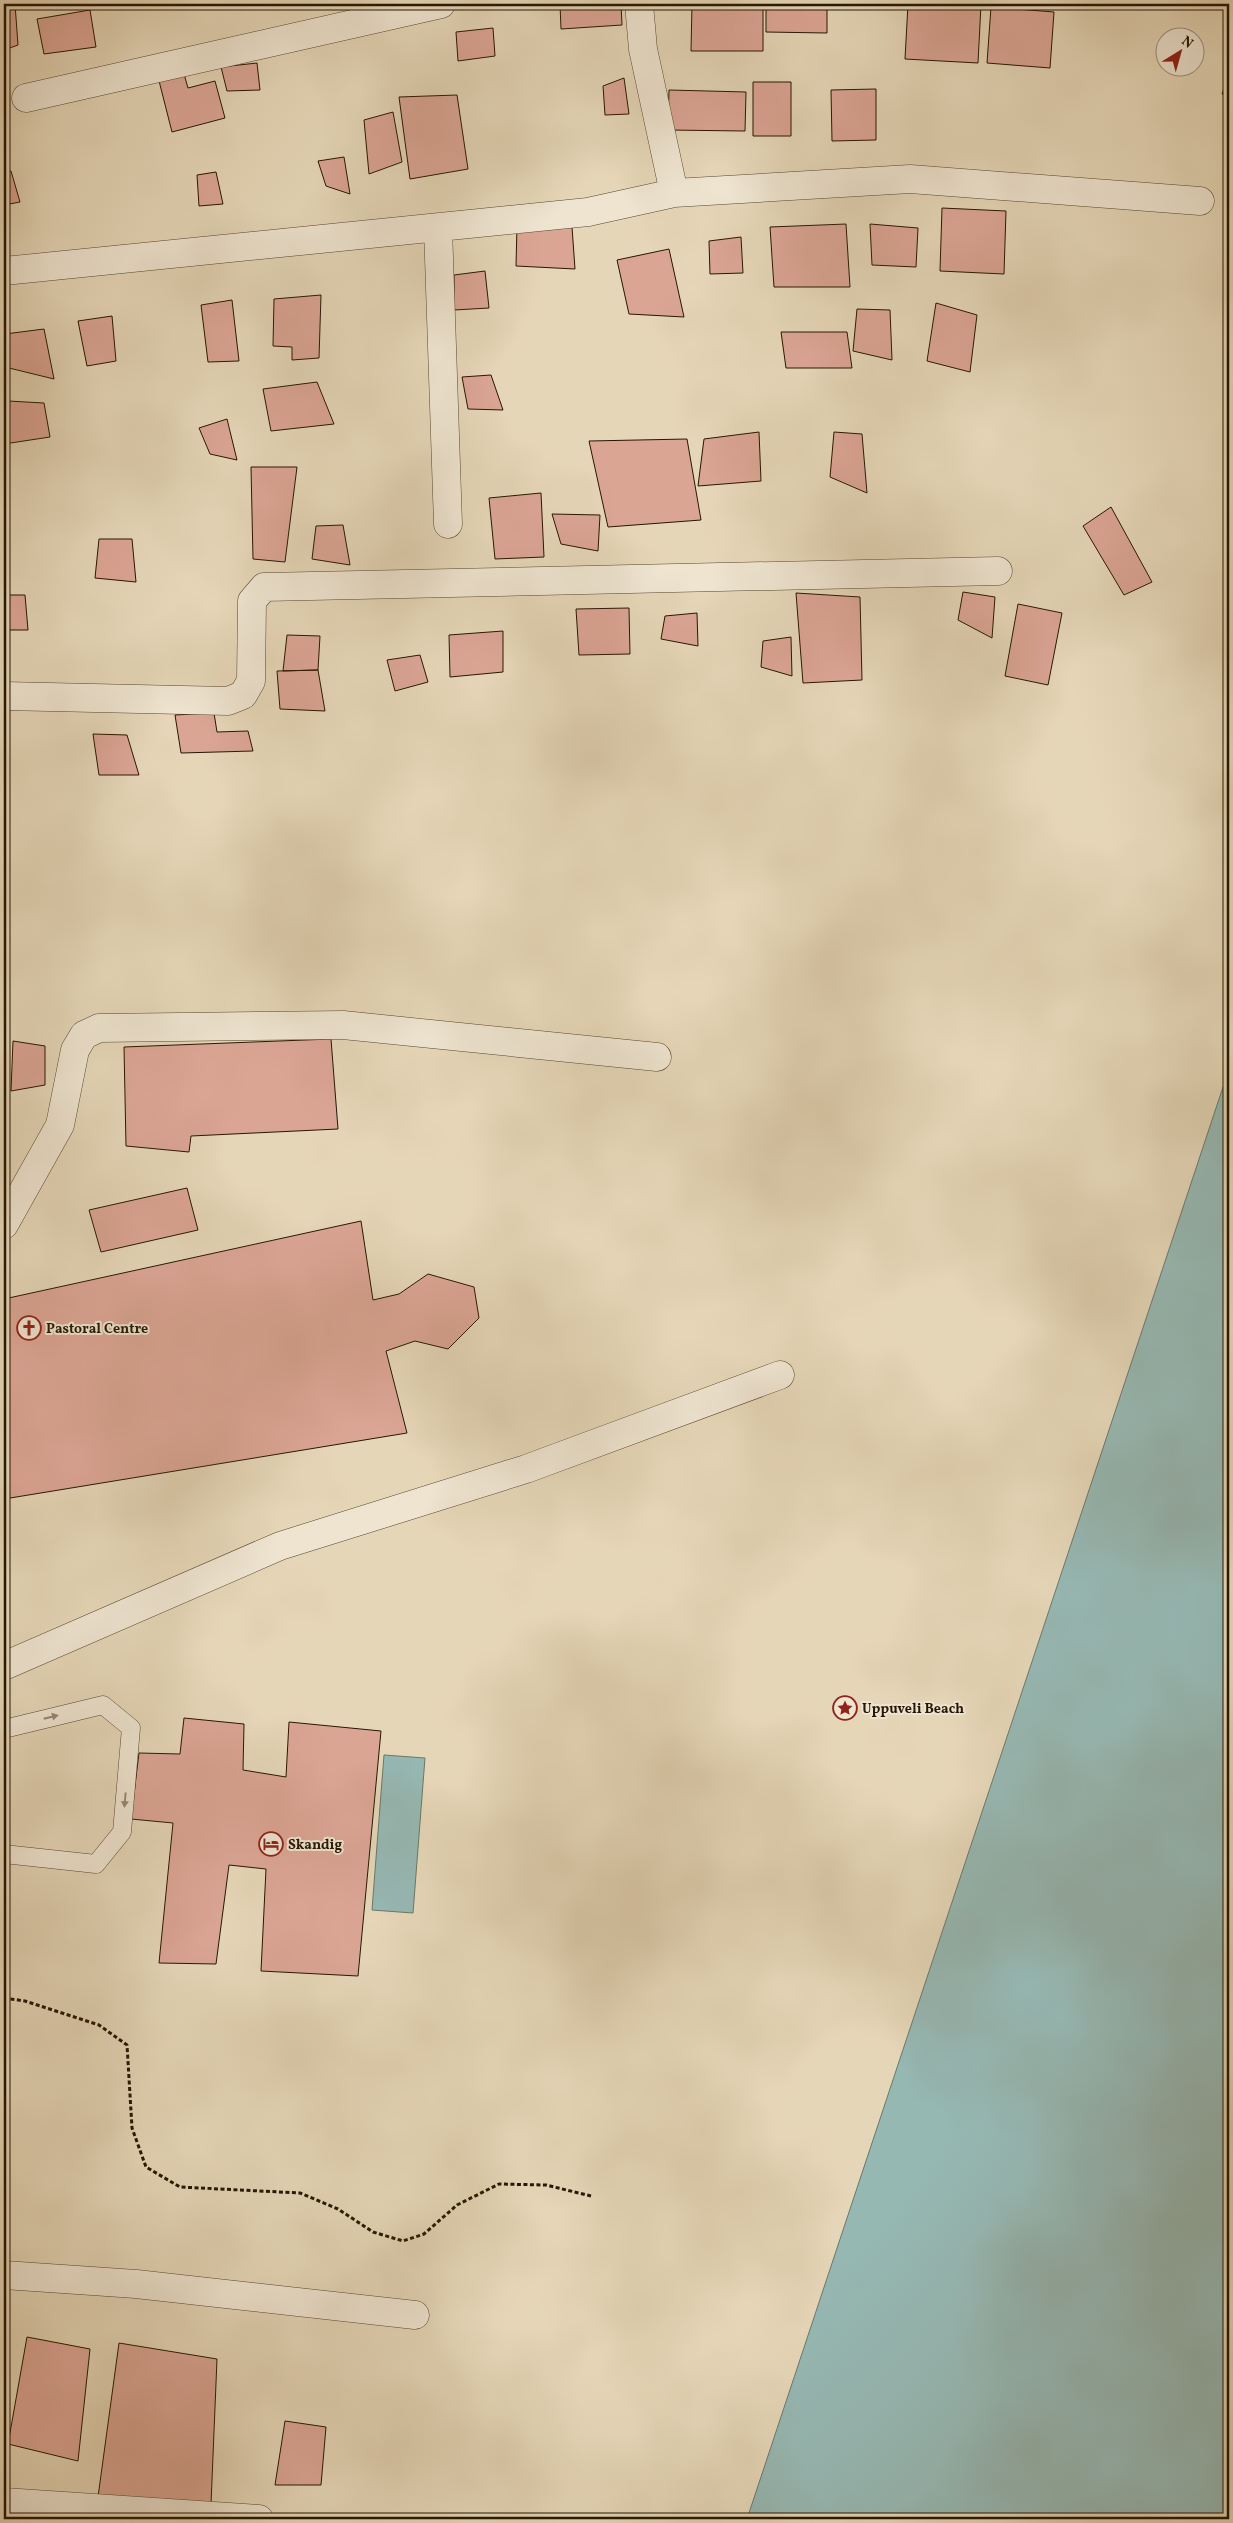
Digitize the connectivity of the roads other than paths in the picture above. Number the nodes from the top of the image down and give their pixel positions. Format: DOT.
graph roads {
  1 [pos="441,4"];
  2 [pos="639,4"];
  3 [pos="26,98"];
  4 [pos="674,193"];
  5 [pos="1200,201"];
  6 [pos="438,228"];
  7 [pos="4,271"];
  8 [pos="448,524"];
  9 [pos="998,571"];
  10 [pos="4,696"];
  11 [pos="657,1057"];
  12 [pos="4,1225"];
  13 [pos="780,1375"];
  14 [pos="4,1666"];
  15 [pos="4,1729"];
  16 [pos="4,1854"];
  17 [pos="4,2275"];
  18 [pos="415,2315"];
  19 [pos="4,2502"];
  20 [pos="259,2519"];
  1 -- 3 [label="street"];
  2 -- 4 [label="street"];
  4 -- 5 [label="street"];
  4 -- 6 [label="street"];
  6 -- 7 [label="street"];
  6 -- 8 [label="street"];
  9 -- 10 [label="street"];
  11 -- 12 [label="street"];
  13 -- 14 [label="street"];
  15 -- 16 [label="lane, one-way"];
  17 -- 18 [label="street"];
  19 -- 20 [label="street"];
}
